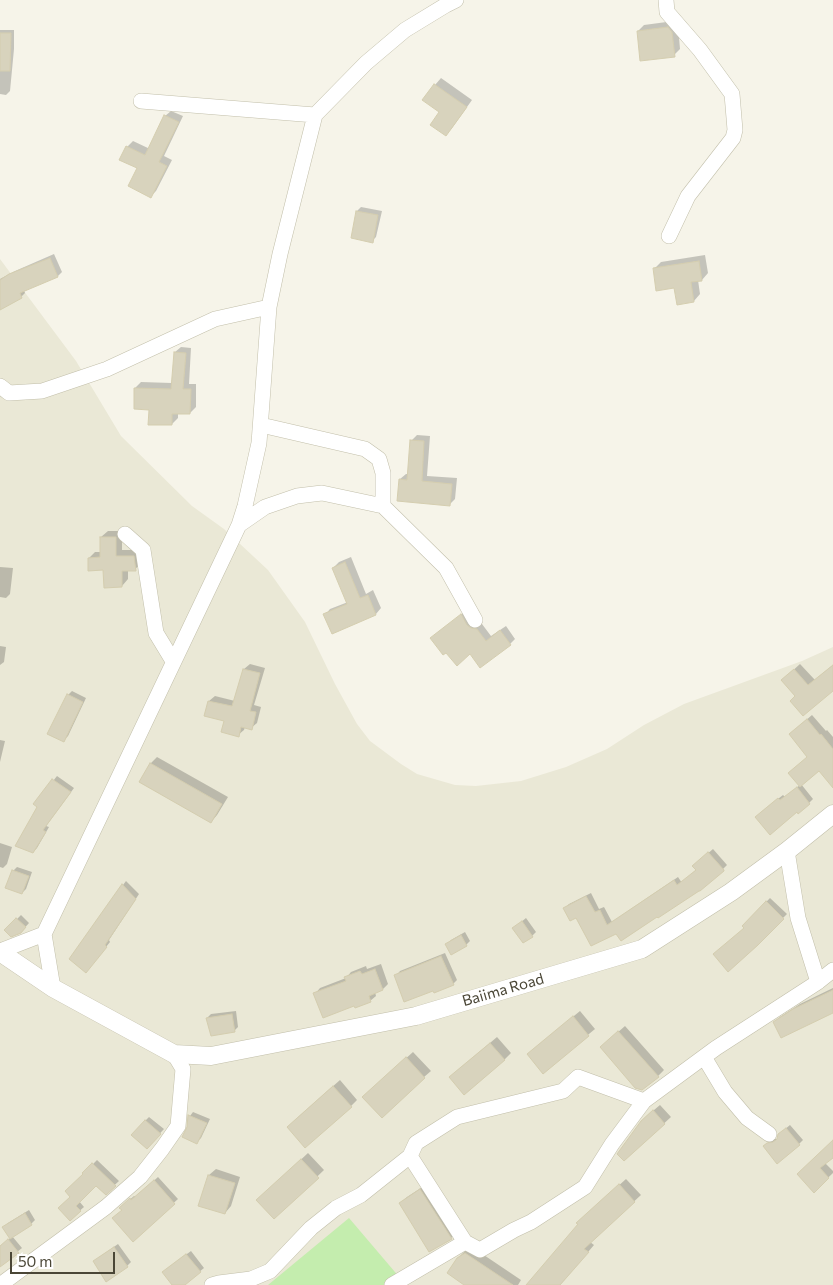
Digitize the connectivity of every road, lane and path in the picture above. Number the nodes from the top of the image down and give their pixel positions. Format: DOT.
graph roads {
  1 [pos="456,0"];
  2 [pos="666,0"];
  3 [pos="141,101"];
  4 [pos="315,115"];
  5 [pos="669,236"];
  6 [pos="269,307"];
  7 [pos="0,386"];
  8 [pos="261,425"];
  9 [pos="383,506"];
  10 [pos="239,524"];
  11 [pos="125,534"];
  12 [pos="475,620"];
  13 [pos="173,661"];
  14 [pos="833,814"];
  15 [pos="787,851"];
  16 [pos="44,934"];
  17 [pos="0,952"];
  18 [pos="833,970"];
  19 [pos="818,982"];
  20 [pos="53,988"];
  21 [pos="174,1054"];
  22 [pos="704,1058"];
  23 [pos="644,1101"];
  24 [pos="769,1134"];
  25 [pos="410,1156"];
  26 [pos="464,1242"];
  27 [pos="0,1285"];
  28 [pos="212,1285"];
  29 [pos="392,1285"];
  1 -- 4 [label="street"];
  2 -- 5 [label="street"];
  3 -- 4 [label="street"];
  4 -- 6 [label="street"];
  6 -- 7 [label="street"];
  6 -- 8 [label="street"];
  8 -- 9 [label="street"];
  8 -- 10 [label="street"];
  9 -- 10 [label="street"];
  9 -- 12 [label="street"];
  10 -- 13 [label="street"];
  11 -- 13 [label="street"];
  13 -- 16 [label="street"];
  14 -- 15 [label="street, Baiima Road"];
  15 -- 19 [label="street"];
  15 -- 21 [label="street, Baiima Road"];
  16 -- 17 [label="street"];
  16 -- 20 [label="street"];
  17 -- 20 [label="street, Baiima Road"];
  18 -- 19 [label="street"];
  19 -- 22 [label="street"];
  20 -- 21 [label="street, Baiima Road"];
  21 -- 27 [label="street"];
  22 -- 23 [label="street"];
  22 -- 24 [label="street"];
  23 -- 25 [label="street"];
  23 -- 26 [label="street"];
  25 -- 26 [label="street"];
  25 -- 28 [label="street"];
  26 -- 29 [label="street"];
}
